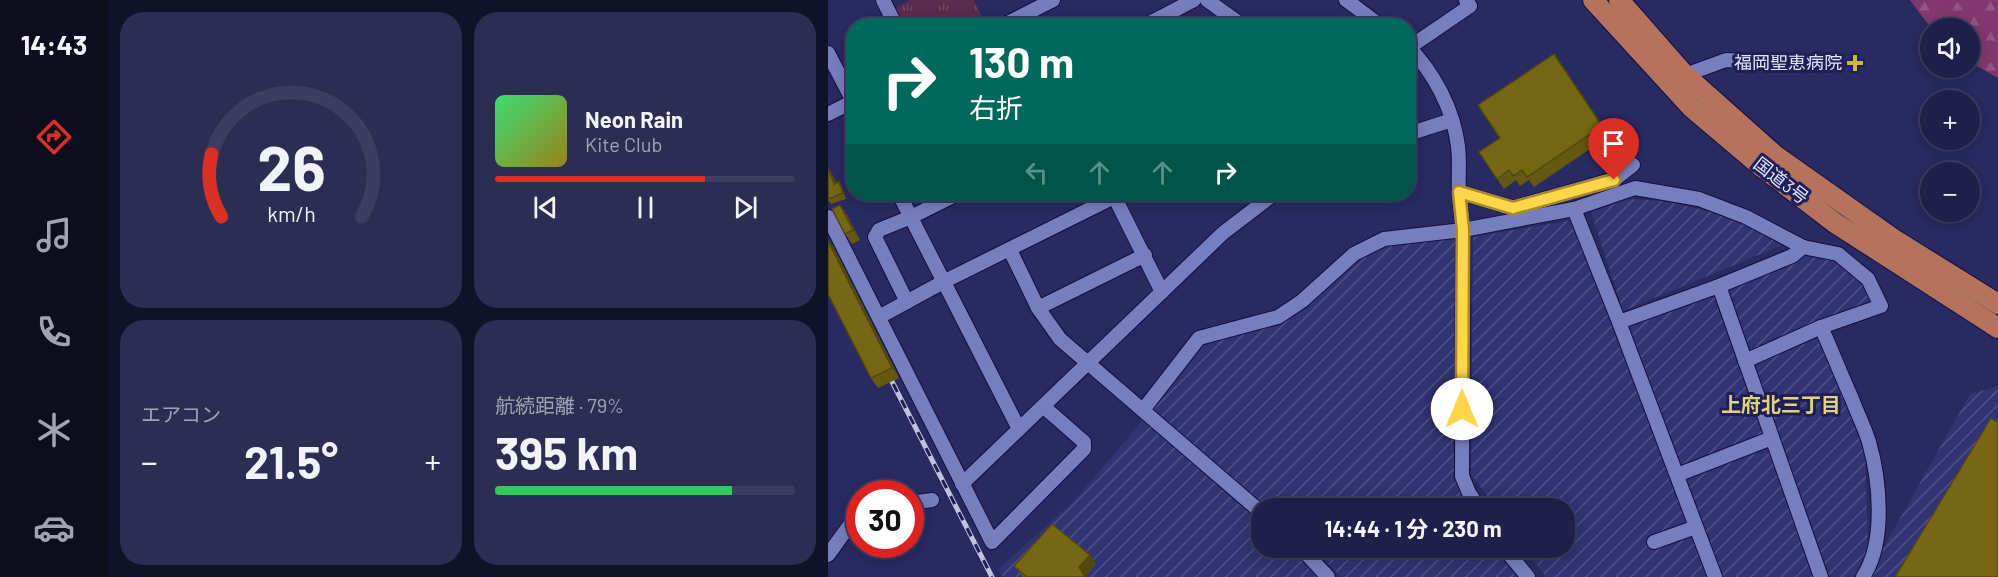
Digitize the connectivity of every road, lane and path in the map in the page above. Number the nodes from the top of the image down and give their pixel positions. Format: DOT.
graph roads {
  1 [pos="1053,0"];
  2 [pos="1194,0"];
  3 [pos="1207,0"];
  4 [pos="1346,0"];
  5 [pos="1466,0"];
  6 [pos="1593,0"];
  7 [pos="1618,0"];
  8 [pos="890,2"];
  9 [pos="894,18"];
  10 [pos="1018,18"];
  11 [pos="1159,18"];
  12 [pos="1232,18"];
  13 [pos="1368,18"];
  14 [pos="1416,41"];
  15 [pos="828,53"];
  16 [pos="1416,55"];
  17 [pos="1752,61"];
  18 [pos="1685,75"];
  19 [pos="846,88"];
  20 [pos="846,105"];
  21 [pos="828,114"];
  22 [pos="1452,120"];
  23 [pos="1416,131"];
  24 [pos="1633,165"];
  25 [pos="1459,192"];
  26 [pos="903,201"];
  27 [pos="943,201"];
  28 [pos="1103,201"];
  29 [pos="1119,201"];
  30 [pos="1265,201"];
  31 [pos="1574,209"];
  32 [pos="828,217"];
  33 [pos="911,217"];
  34 [pos="1463,230"];
  35 [pos="1803,248"];
  36 [pos="1010,250"];
  37 [pos="1145,255"];
  38 [pos="945,281"];
  39 [pos="1719,285"];
  40 [pos="1162,292"];
  41 [pos="907,302"];
  42 [pos="1998,304"];
  43 [pos="1038,308"];
  44 [pos="879,317"];
  45 [pos="1619,322"];
  46 [pos="1821,327"];
  47 [pos="1998,328"];
  48 [pos="1745,361"];
  49 [pos="1089,363"];
  50 [pos="1044,406"];
  51 [pos="1143,410"];
  52 [pos="1019,429"];
  53 [pos="1772,438"];
  54 [pos="1677,475"];
  55 [pos="962,484"];
  56 [pos="1472,498"];
  57 [pos="932,500"];
  58 [pos="924,501"];
  59 [pos="1251,503"];
  60 [pos="1696,527"];
  61 [pos="846,530"];
  62 [pos="1654,542"];
  63 [pos="828,555"];
  64 [pos="1310,558"];
  65 [pos="1512,558"];
  66 [pos="1328,577"];
  67 [pos="1528,577"];
  68 [pos="1715,577"];
  69 [pos="1821,577"];
  70 [pos="1863,577"];
  1 -- 10 [label="street"];
  2 -- 11 [label="street"];
  3 -- 12 [label="street"];
  4 -- 13 [label="street"];
  5 -- 14 [label="street"];
  6 -- 47 [label="highway, 国道3号"];
  7 -- 18 [label="highway, 国道3号"];
  8 -- 9 [label="street"];
  15 -- 19 [label="street"];
  16 -- 22 [label="street"];
  17 -- 18 [label="street"];
  18 -- 42 [label="highway, 国道3号"];
  20 -- 21 [label="street"];
  22 -- 23 [label="street"];
  22 -- 25 [label="street"];
  24 -- 25 [label="street"];
  25 -- 34 [label="street"];
  26 -- 33 [label="street"];
  27 -- 33 [label="street"];
  28 -- 36 [label="street"];
  29 -- 37 [label="street"];
  30 -- 40 [label="street"];
  31 -- 34 [label="street"];
  31 -- 35 [label="street"];
  31 -- 45 [label="street"];
  32 -- 44 [label="street"];
  33 -- 38 [label="street"];
  33 -- 41 [label="street"];
  34 -- 51 [label="street"];
  34 -- 56 [label="street"];
  35 -- 39 [label="street"];
  35 -- 46 [label="street"];
  36 -- 38 [label="street"];
  36 -- 43 [label="street"];
  37 -- 40 [label="street"];
  37 -- 43 [label="street"];
  38 -- 41 [label="street"];
  38 -- 52 [label="street"];
  39 -- 45 [label="street"];
  39 -- 48 [label="street"];
  40 -- 49 [label="street"];
  41 -- 44 [label="street"];
  43 -- 49 [label="street"];
  44 -- 55 [label="street"];
  45 -- 54 [label="street"];
  46 -- 48 [label="street"];
  46 -- 70 [label="street"];
  48 -- 53 [label="street"];
  49 -- 50 [label="street"];
  49 -- 51 [label="street"];
  50 -- 52 [label="street"];
  50 -- 55 [label="street"];
  51 -- 59 [label="street"];
  52 -- 55 [label="street"];
  53 -- 54 [label="street"];
  53 -- 69 [label="street"];
  54 -- 60 [label="street"];
  57 -- 58 [label="street"];
  60 -- 62 [label="street"];
  60 -- 68 [label="street"];
  61 -- 63 [label="street"];
  64 -- 66 [label="street"];
  65 -- 67 [label="street"];
}
